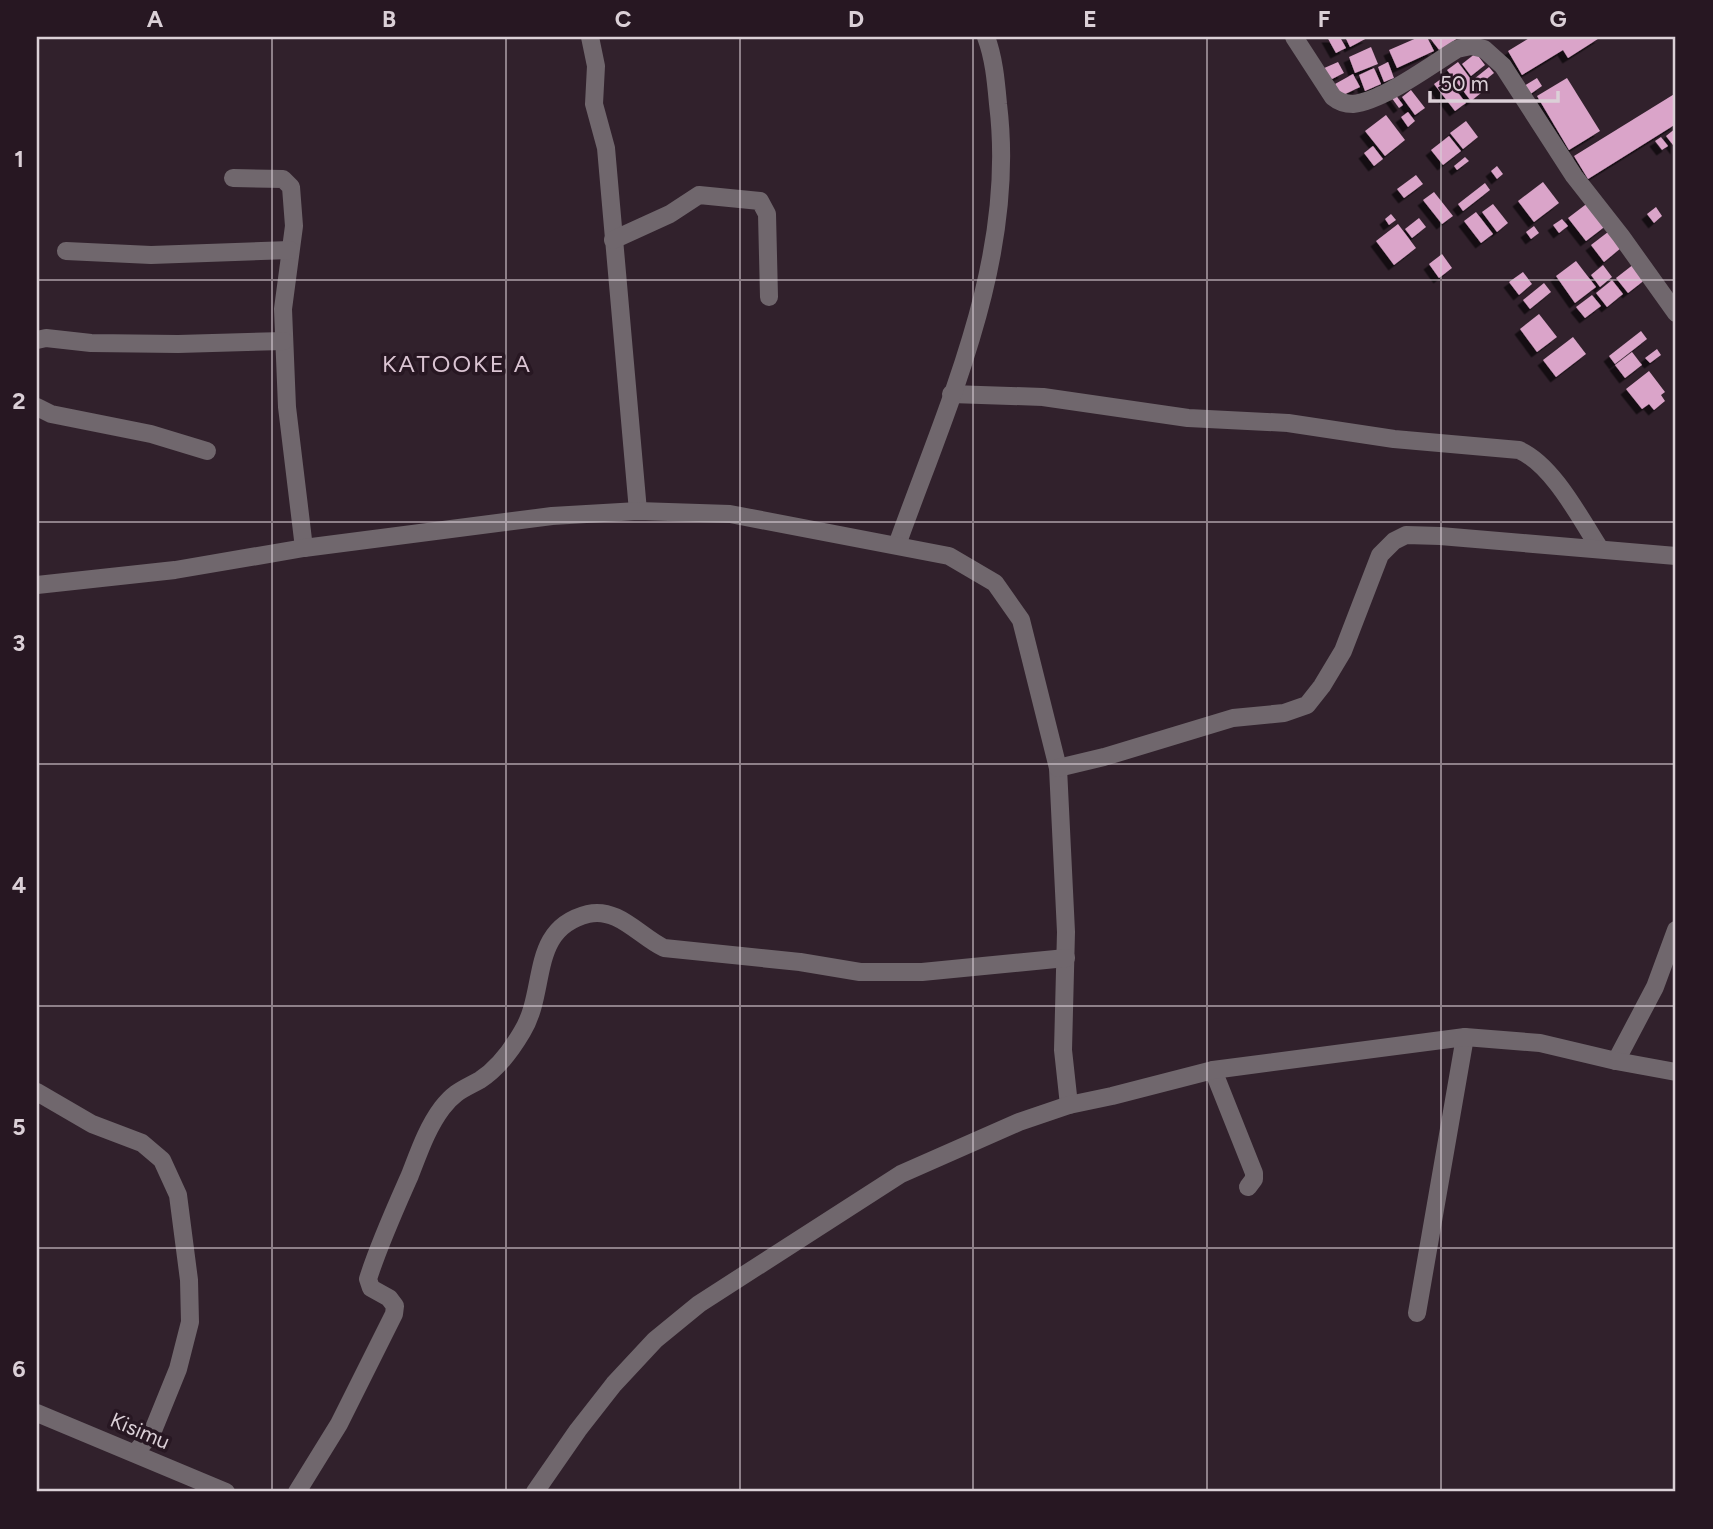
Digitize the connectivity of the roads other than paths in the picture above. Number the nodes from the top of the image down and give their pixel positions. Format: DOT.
graph roads {
  1 [pos="590,37"];
  2 [pos="986,37"];
  3 [pos="1294,37"];
  4 [pos="1469,41"];
  5 [pos="233,178"];
  6 [pos="613,240"];
  7 [pos="290,250"];
  8 [pos="66,251"];
  9 [pos="769,297"];
  10 [pos="1676,313"];
  11 [pos="37,340"];
  12 [pos="284,341"];
  13 [pos="951,394"];
  14 [pos="37,407"];
  15 [pos="206,452"];
  16 [pos="638,511"];
  17 [pos="897,545"];
  18 [pos="304,548"];
  19 [pos="1600,549"];
  20 [pos="1676,556"];
  21 [pos="37,585"];
  22 [pos="1058,768"];
  23 [pos="1676,930"];
  24 [pos="1066,957"];
  25 [pos="1465,1037"];
  26 [pos="1616,1061"];
  27 [pos="1213,1070"];
  28 [pos="1676,1072"];
  29 [pos="37,1092"];
  30 [pos="1069,1105"];
  31 [pos="1248,1188"];
  32 [pos="1417,1312"];
  33 [pos="37,1413"];
  34 [pos="135,1453"];
  35 [pos="226,1492"];
  36 [pos="298,1492"];
  37 [pos="535,1492"];
  1 -- 6 [label="street"];
  2 -- 13 [label="street"];
  3 -- 4 [label="street"];
  4 -- 10 [label="street"];
  5 -- 7 [label="street"];
  6 -- 9 [label="street"];
  6 -- 16 [label="street"];
  7 -- 8 [label="street"];
  7 -- 12 [label="street"];
  11 -- 12 [label="street"];
  12 -- 18 [label="street"];
  13 -- 17 [label="street"];
  13 -- 19 [label="street"];
  14 -- 15 [label="street"];
  16 -- 17 [label="street"];
  16 -- 18 [label="street"];
  17 -- 22 [label="street"];
  18 -- 21 [label="street"];
  19 -- 20 [label="street"];
  19 -- 22 [label="street"];
  22 -- 24 [label="street"];
  23 -- 26 [label="street"];
  24 -- 30 [label="street"];
  24 -- 36 [label="street"];
  25 -- 26 [label="street"];
  25 -- 27 [label="street"];
  25 -- 32 [label="street"];
  26 -- 28 [label="street"];
  27 -- 30 [label="street"];
  27 -- 31 [label="street"];
  29 -- 34 [label="street"];
  30 -- 37 [label="street"];
  33 -- 34 [label="street, Kisimu"];
  34 -- 35 [label="street, Kisimu"];
}
